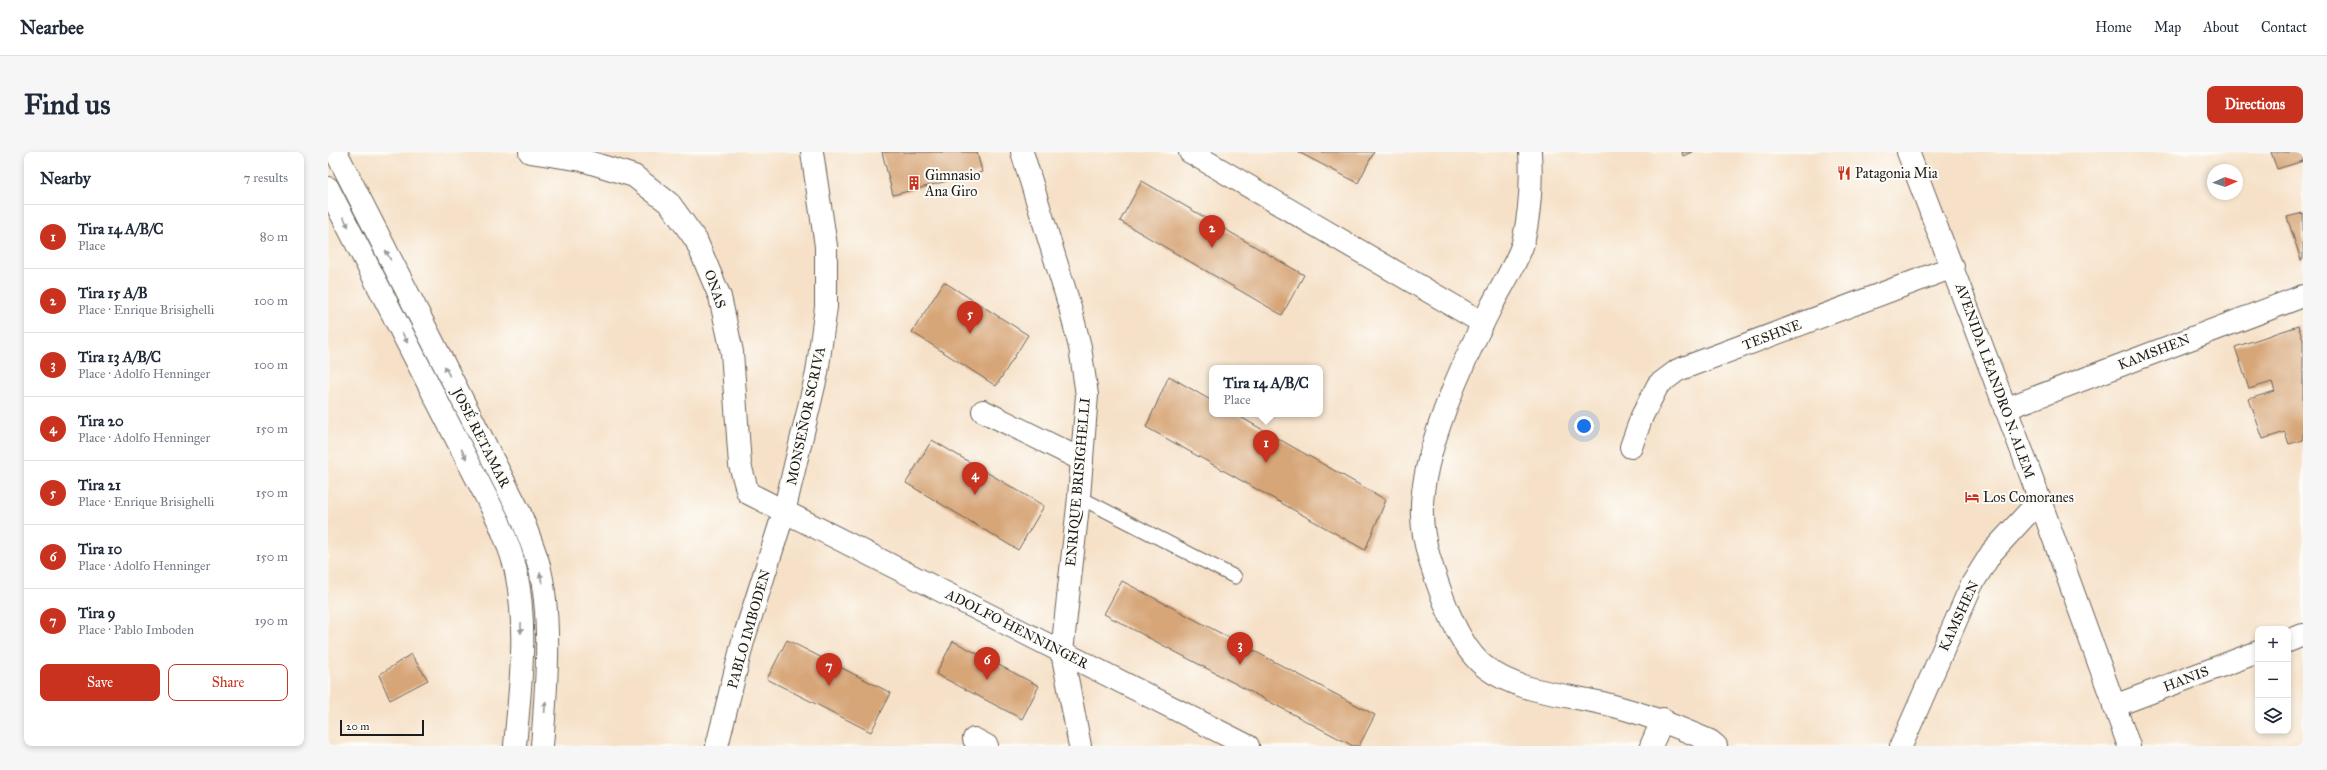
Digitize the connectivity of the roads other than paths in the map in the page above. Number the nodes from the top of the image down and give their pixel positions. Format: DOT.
graph roads {
  1 [pos="336,152"];
  2 [pos="530,152"];
  3 [pos="812,152"];
  4 [pos="1022,152"];
  5 [pos="1190,152"];
  6 [pos="1530,152"];
  7 [pos="1908,152"];
  8 [pos="328,188"];
  9 [pos="1953,267"];
  10 [pos="2303,296"];
  11 [pos="1483,323"];
  12 [pos="2005,409"];
  13 [pos="983,411"];
  14 [pos="1631,447"];
  15 [pos="1082,460"];
  16 [pos="1079,497"];
  17 [pos="2040,500"];
  18 [pos="784,512"];
  19 [pos="1235,577"];
  20 [pos="2303,635"];
  21 [pos="2291,640"];
  22 [pos="1062,652"];
  23 [pos="2255,653"];
  24 [pos="2114,706"];
  25 [pos="1663,720"];
  26 [pos="515,746"];
  27 [pos="542,746"];
  28 [pos="717,746"];
  29 [pos="1080,746"];
  30 [pos="1248,746"];
  31 [pos="1651,746"];
  32 [pos="1716,746"];
  33 [pos="1901,746"];
  34 [pos="2129,746"];
  27 -- 1 [label="main road, JOSÉ RETAMAR, one-way"];
  2 -- 18 [label="main road, ONAS"];
  3 -- 18 [label="main road, MONSEÑOR SCRIVA"];
  4 -- 15 [label="main road, ENRIQUE BRISIGHELLI"];
  5 -- 11 [label="main road"];
  6 -- 11 [label="main road"];
  7 -- 9 [label="main road, AVENIDA LEANDRO N. ALEM"];
  8 -- 26 [label="main road, JOSÉ RETAMAR, one-way"];
  9 -- 12 [label="main road, AVENIDA LEANDRO N. ALEM"];
  9 -- 14 [label="main road, TESHNE"];
  10 -- 12 [label="main road, KAMSHEN"];
  11 -- 25 [label="main road"];
  12 -- 17 [label="main road, AVENIDA LEANDRO N. ALEM"];
  13 -- 15 [label="main road"];
  15 -- 16 [label="main road, ENRIQUE BRISIGHELLI"];
  16 -- 19 [label="lane"];
  16 -- 22 [label="main road, ENRIQUE BRISIGHELLI"];
  17 -- 24 [label="main road, AVENIDA LEANDRO N. ALEM"];
  17 -- 33 [label="main road, KAMSHEN"];
  18 -- 22 [label="main road, ADOLFO HENNINGER"];
  18 -- 28 [label="main road, PABLO IMBODEN"];
  20 -- 21 [label="main road"];
  22 -- 29 [label="main road, ENRIQUE BRISIGHELLI"];
  22 -- 30 [label="main road, ADOLFO HENNINGER"];
  23 -- 24 [label="main road, HANIS"];
  24 -- 34 [label="main road, AVENIDA LEANDRO N. ALEM"];
  25 -- 31 [label="main road"];
  25 -- 32 [label="main road"];
}
